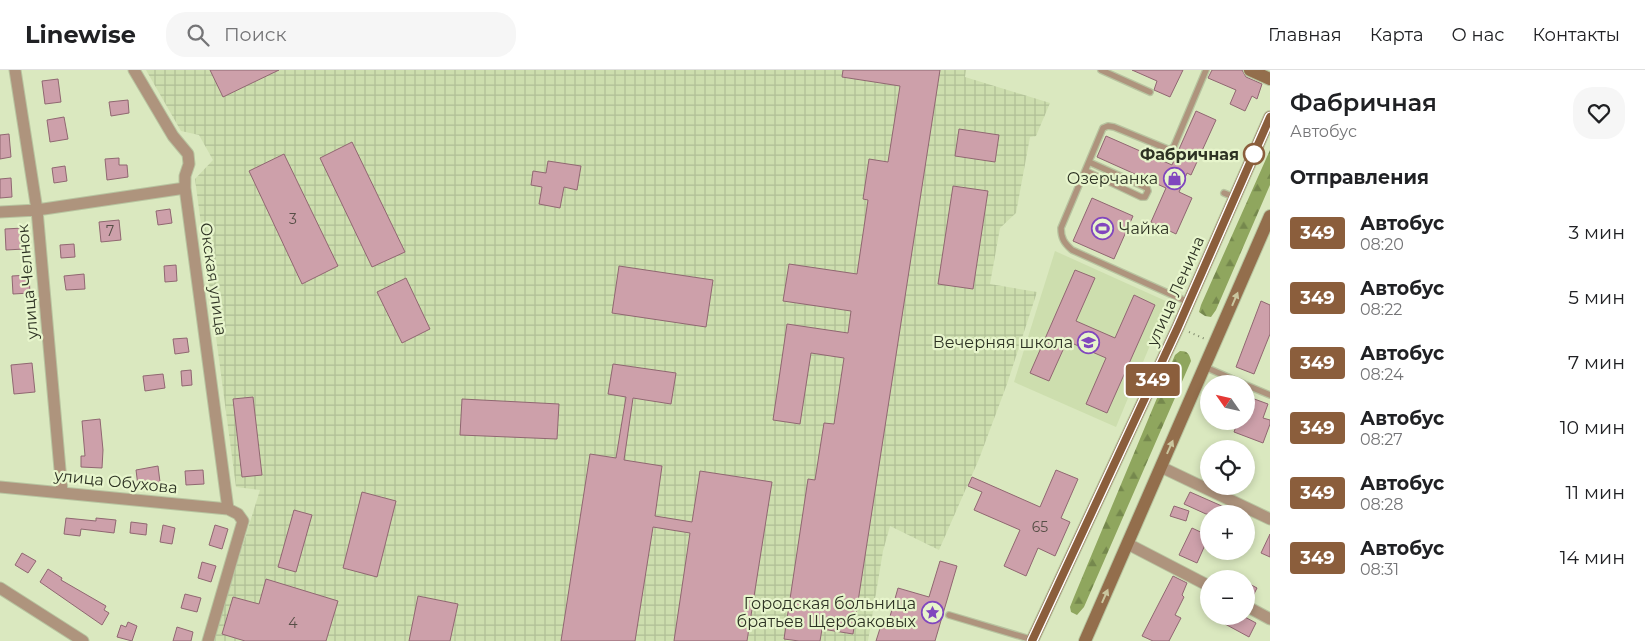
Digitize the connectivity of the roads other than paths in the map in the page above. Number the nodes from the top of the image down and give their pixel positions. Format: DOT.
graph roads {
  1 [pos="15,70"];
  2 [pos="134,70"];
  3 [pos="1101,70"];
  4 [pos="1206,70"];
  5 [pos="1250,70"];
  6 [pos="1270,79"];
  7 [pos="1150,92"];
  8 [pos="1270,117"];
  9 [pos="1090,162"];
  10 [pos="1086,171"];
  11 [pos="186,188"];
  12 [pos="36,210"];
  13 [pos="0,212"];
  14 [pos="1270,216"];
  15 [pos="1188,302"];
  16 [pos="1205,367"];
  17 [pos="1224,375"];
  18 [pos="1255,388"];
  19 [pos="1270,395"];
  20 [pos="1161,467"];
  21 [pos="0,487"];
  22 [pos="62,492"];
  23 [pos="228,509"];
  24 [pos="1270,519"];
  25 [pos="1128,544"];
  26 [pos="1200,581"];
  27 [pos="0,588"];
  28 [pos="1255,610"];
  29 [pos="949,616"];
  30 [pos="1270,618"];
  31 [pos="1033,640"];
  32 [pos="83,641"];
  33 [pos="208,641"];
  34 [pos="1085,641"];
  1 -- 12 [label="street, улица Челнок"];
  2 -- 11 [label="street, Окская улица"];
  3 -- 7 [label="lane"];
  4 -- 9 [label="lane"];
  5 -- 6 [label="main road"];
  8 -- 15 [label="main road, улица Ленина"];
  9 -- 10 [label="lane"];
  9 -- 10 [label="lane"];
  10 -- 15 [label="lane"];
  11 -- 12 [label="street"];
  11 -- 23 [label="street, Окская улица"];
  12 -- 13 [label="street"];
  12 -- 22 [label="street, улица Челнок"];
  16 -- 14 [label="main road, one-way"];
  15 -- 31 [label="main road, улица Ленина"];
  16 -- 17 [label="lane"];
  20 -- 16 [label="main road, one-way"];
  18 -- 19 [label="lane"];
  20 -- 24 [label="street"];
  20 -- 25 [label="main road"];
  21 -- 22 [label="street, улица Обухова"];
  22 -- 23 [label="street, улица Обухова"];
  23 -- 33 [label="street"];
  25 -- 26 [label="street"];
  34 -- 25 [label="main road, one-way"];
  27 -- 32 [label="street"];
  28 -- 30 [label="street"];
  29 -- 31 [label="lane"];
}
